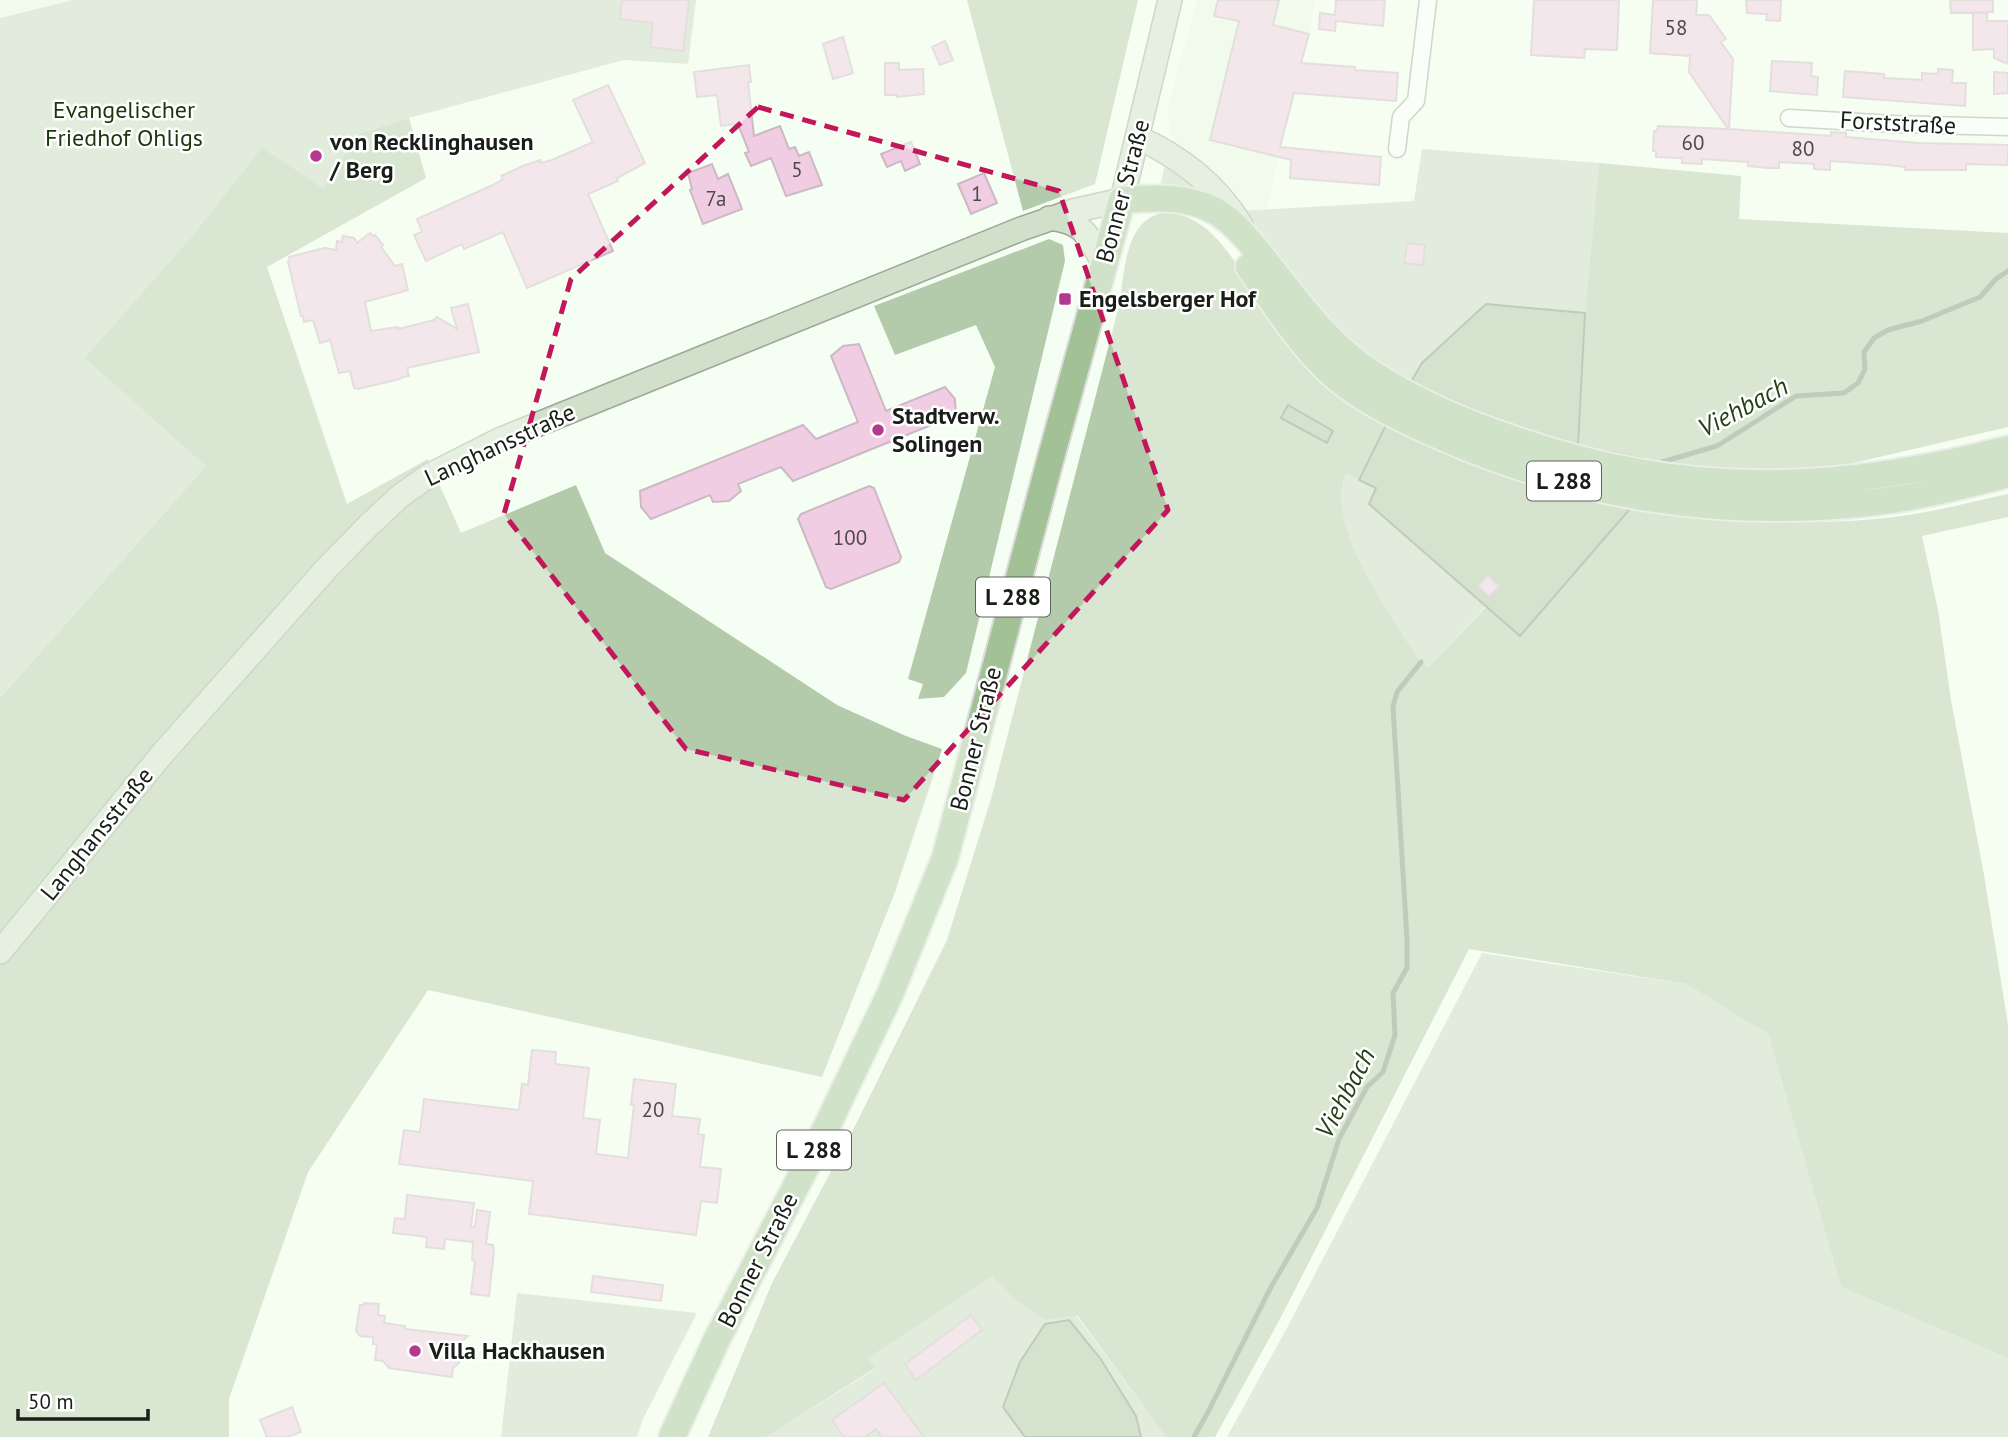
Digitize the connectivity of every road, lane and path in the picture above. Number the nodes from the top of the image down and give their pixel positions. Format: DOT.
graph roads {
  1 [pos="1170,0"];
  2 [pos="1428,0"];
  3 [pos="1789,118"];
  4 [pos="2008,127"];
  5 [pos="1137,137"];
  6 [pos="1397,149"];
  7 [pos="1122,200"];
  8 [pos="1195,203"];
  9 [pos="1049,218"];
  10 [pos="1253,246"];
  11 [pos="1104,264"];
  12 [pos="1367,384"];
  13 [pos="2008,449"];
  14 [pos="2008,474"];
  15 [pos="1784,496"];
  16 [pos="0,952"];
  17 [pos="672,1437"];
  1 -- 5 [label="street, Bonner Straße / L 288"];
  2 -- 6 [label="street"];
  3 -- 4 [label="street, Forststraße"];
  5 -- 7 [label="street, Bonner Straße / L 288"];
  5 -- 10 [label="street, L 288"];
  7 -- 8 [label="main road, L 288"];
  7 -- 9 [label="street, Langhansstraße"];
  7 -- 11 [label="main road, Bonner Straße / L 288"];
  8 -- 10 [label="main road, L 288"];
  8 -- 12 [label="main road, L 288"];
  9 -- 11 [label="street"];
  9 -- 16 [label="street, Langhansstraße"];
  10 -- 12 [label="main road, L 288"];
  11 -- 17 [label="main road, Bonner Straße / L 288"];
  12 -- 15 [label="main road, L 288"];
  13 -- 15 [label="main road, L 288"];
  14 -- 15 [label="main road, L 288"];
}
